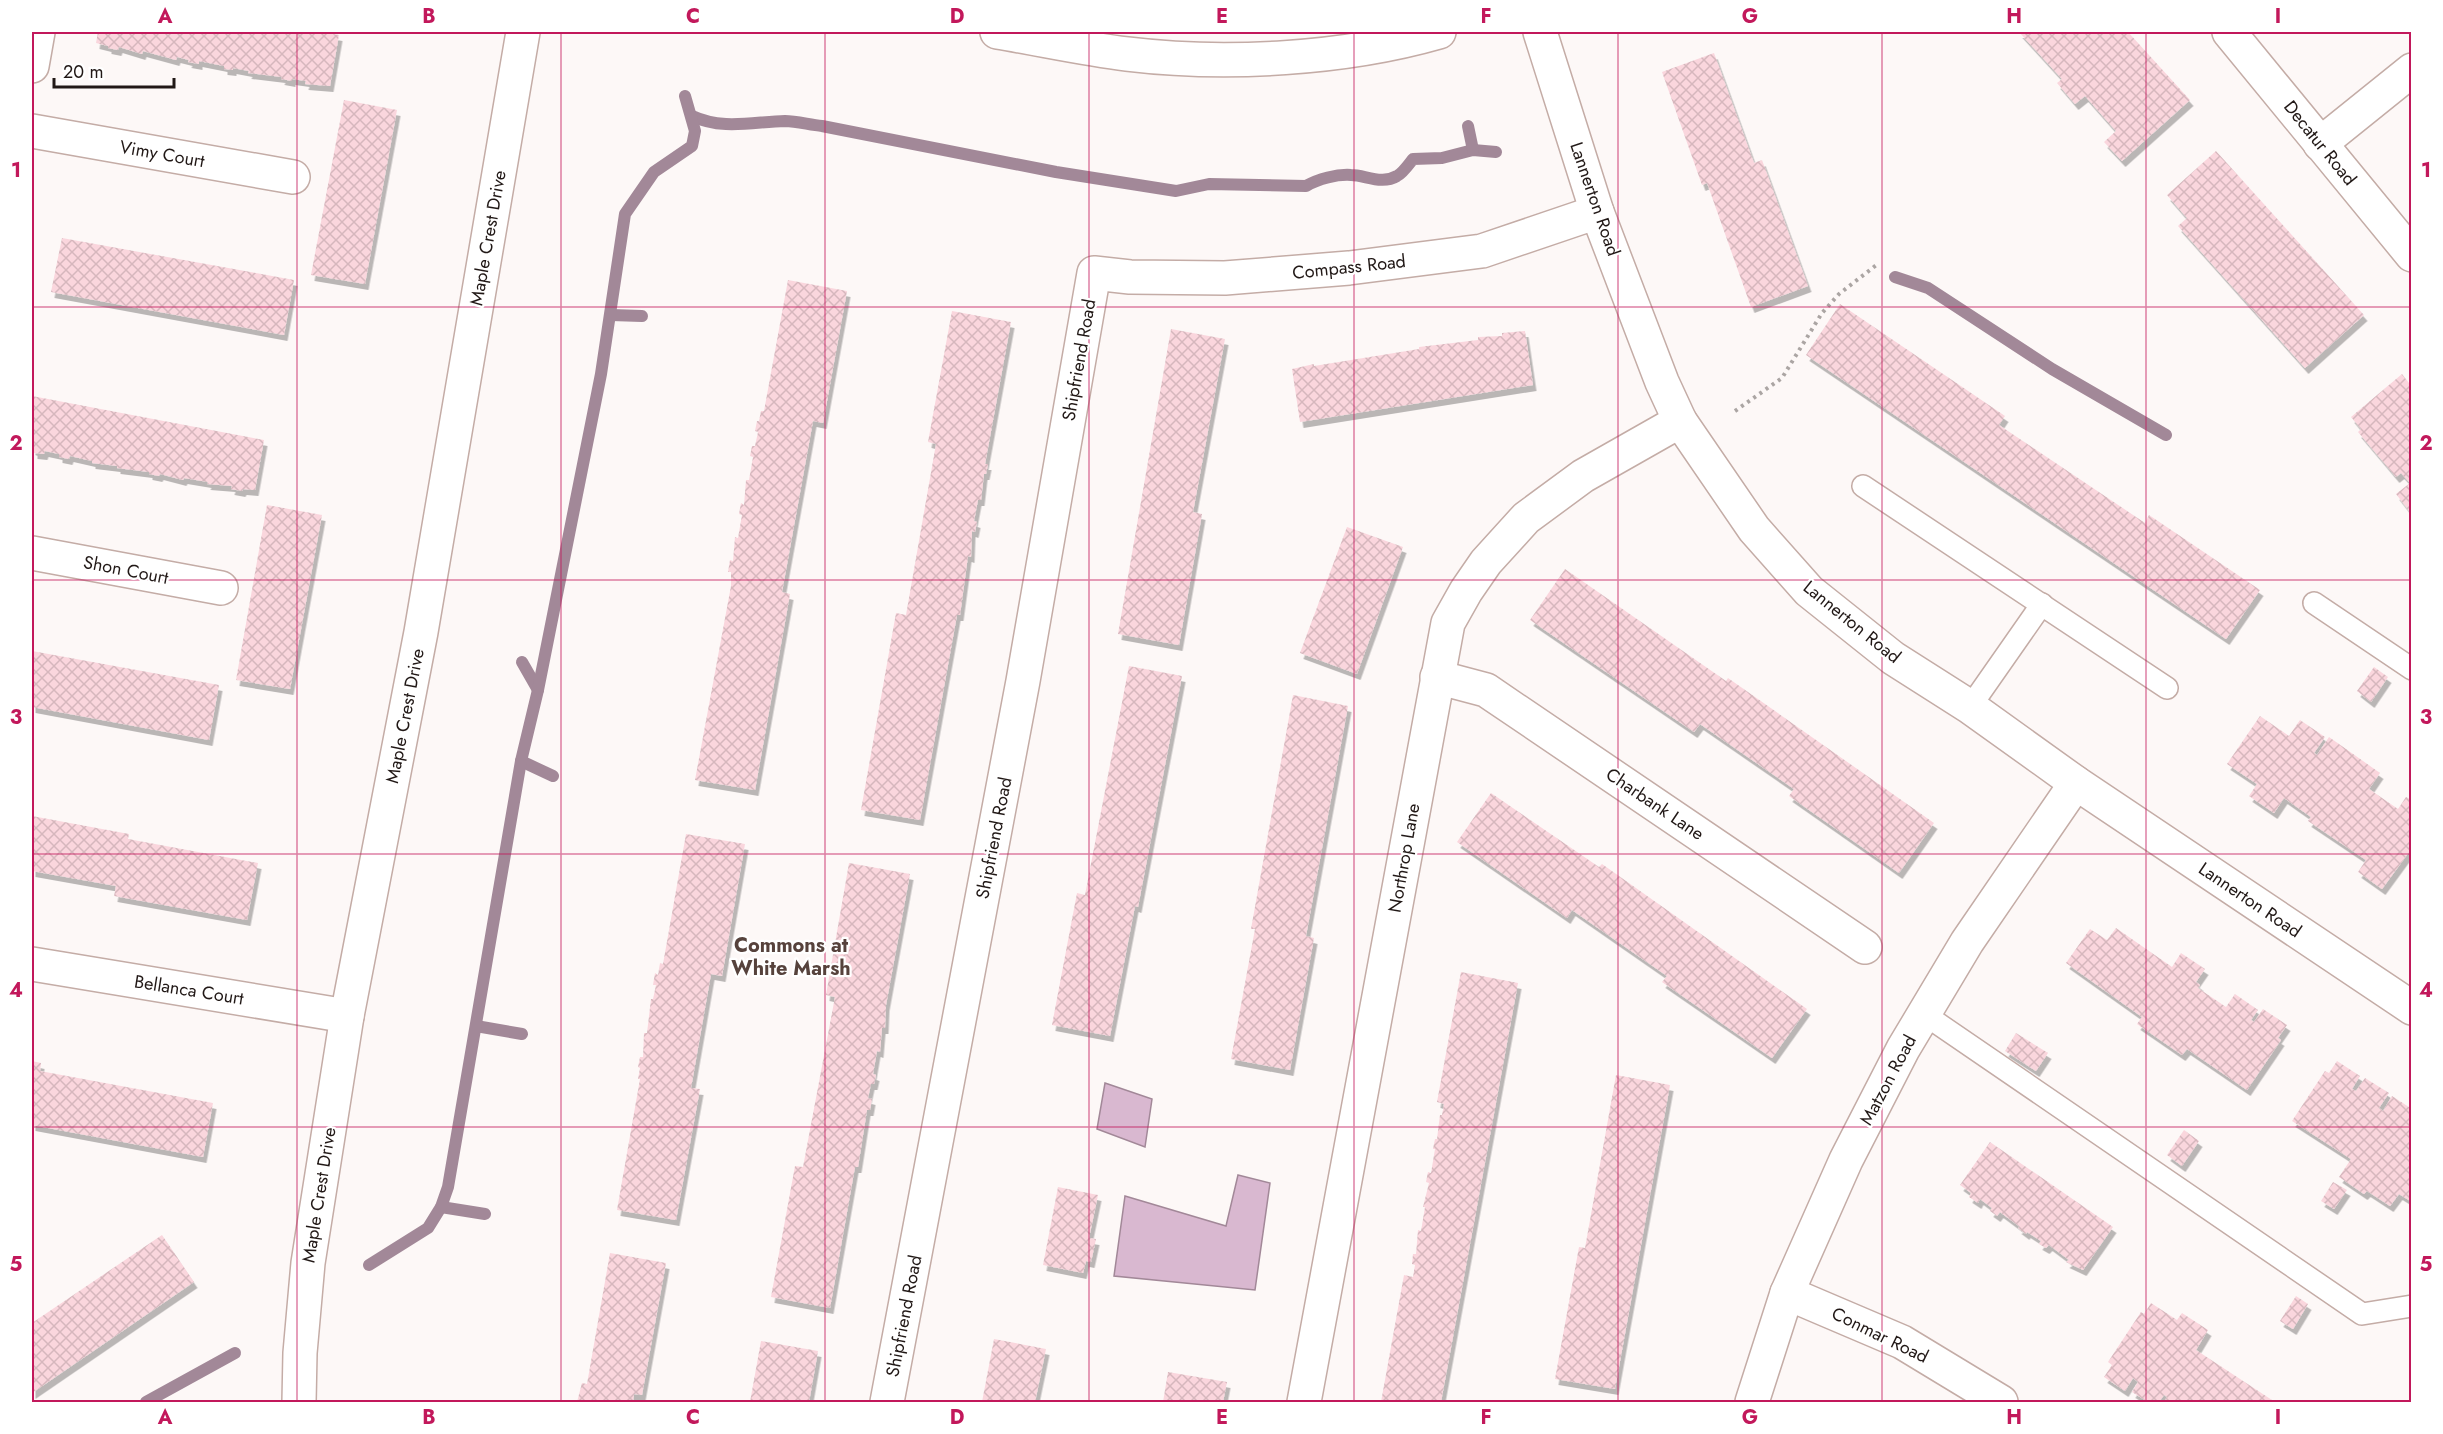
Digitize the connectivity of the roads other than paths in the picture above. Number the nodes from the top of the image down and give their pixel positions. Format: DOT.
graph roads {
  1 [pos="38,32"];
  2 [pos="524,32"];
  3 [pos="997,32"];
  4 [pos="1440,32"];
  5 [pos="1540,32"];
  6 [pos="2229,32"];
  7 [pos="32,66"];
  8 [pos="2412,70"];
  9 [pos="32,131"];
  10 [pos="2320,144"];
  11 [pos="293,177"];
  12 [pos="1597,212"];
  13 [pos="2412,255"];
  14 [pos="1094,273"];
  15 [pos="1680,421"];
  16 [pos="1863,486"];
  17 [pos="32,552"];
  18 [pos="221,588"];
  19 [pos="2314,603"];
  20 [pos="2042,604"];
  21 [pos="2412,669"];
  22 [pos="1437,677"];
  23 [pos="2167,688"];
  24 [pos="1970,707"];
  25 [pos="2076,783"];
  26 [pos="1865,947"];
  27 [pos="32,964"];
  28 [pos="2412,1008"];
  29 [pos="1924,1014"];
  30 [pos="347,1016"];
  31 [pos="1787,1293"];
  32 [pos="2412,1306"];
  33 [pos="299,1402"];
  34 [pos="888,1402"];
  35 [pos="1304,1402"];
  36 [pos="1752,1402"];
  37 [pos="2001,1402"];
  1 -- 7 [label="street"];
  2 -- 30 [label="street, Maple Crest Drive"];
  3 -- 4 [label="street"];
  5 -- 12 [label="street, Lannerton Road"];
  6 -- 10 [label="street, Decatur Road"];
  8 -- 10 [label="street"];
  9 -- 11 [label="street, Vimy Court"];
  10 -- 13 [label="street, Decatur Road"];
  12 -- 14 [label="street, Compass Road"];
  12 -- 15 [label="street, Lannerton Road"];
  14 -- 34 [label="street, Shipfriend Road"];
  15 -- 22 [label="street, Northrop Lane"];
  15 -- 24 [label="street, Lannerton Road"];
  16 -- 20 [label="lane"];
  17 -- 18 [label="street, Shon Court"];
  19 -- 21 [label="lane"];
  20 -- 23 [label="lane"];
  20 -- 24 [label="lane"];
  22 -- 26 [label="street, Charbank Lane"];
  22 -- 35 [label="street, Northrop Lane"];
  24 -- 25 [label="street, Lannerton Road"];
  25 -- 28 [label="street, Lannerton Road"];
  25 -- 29 [label="street, Matzon Road"];
  27 -- 30 [label="street, Bellanca Court"];
  29 -- 31 [label="street, Matzon Road"];
  29 -- 32 [label="lane"];
  30 -- 33 [label="street, Maple Crest Drive"];
  31 -- 36 [label="street, Matzon Road"];
  31 -- 37 [label="street, Conmar Road"];
}
